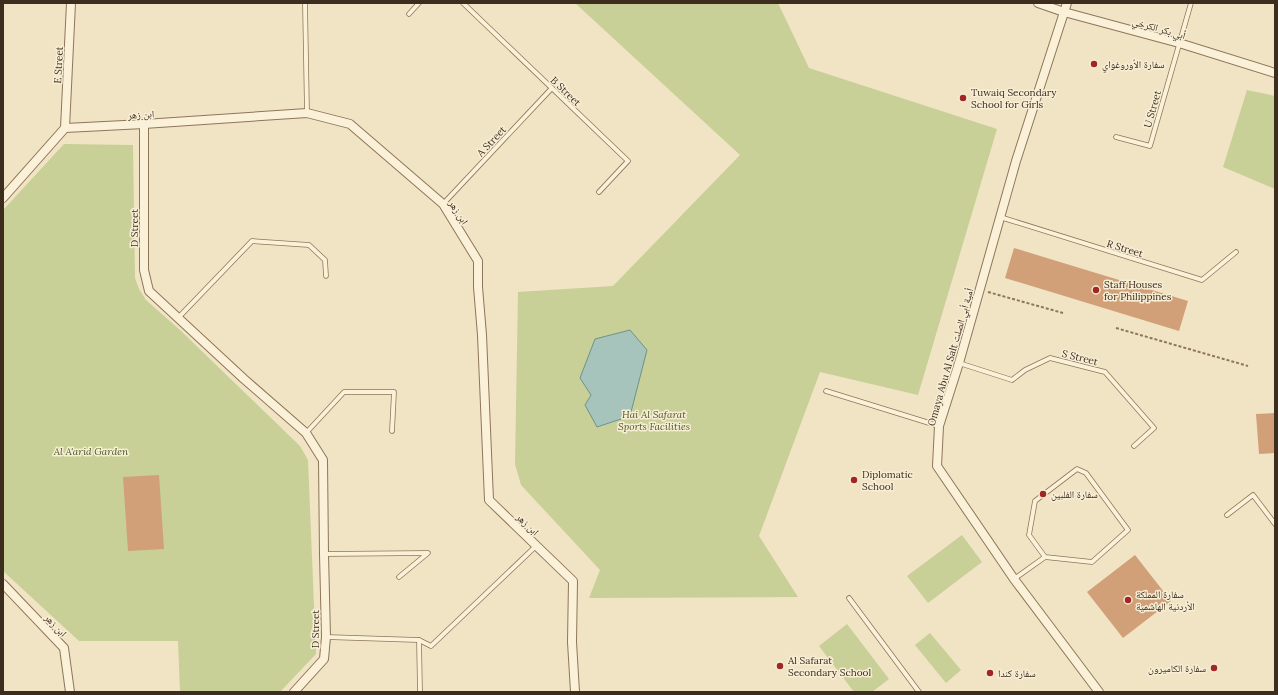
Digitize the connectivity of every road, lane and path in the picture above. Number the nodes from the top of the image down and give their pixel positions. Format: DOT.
graph roads {
  1 [pos="71,3"];
  2 [pos="305,3"];
  3 [pos="419,3"];
  4 [pos="463,3"];
  5 [pos="1038,3"];
  6 [pos="1067,3"];
  7 [pos="1191,3"];
  8 [pos="1064,12"];
  9 [pos="409,14"];
  10 [pos="1179,43"];
  11 [pos="1275,73"];
  12 [pos="552,88"];
  13 [pos="307,113"];
  14 [pos="144,124"];
  15 [pos="64,128"];
  16 [pos="1116,137"];
  17 [pos="599,192"];
  18 [pos="3,198"];
  19 [pos="443,204"];
  20 [pos="1000,217"];
  21 [pos="1236,252"];
  22 [pos="326,276"];
  23 [pos="979,290"];
  24 [pos="1063,313"];
  25 [pos="178,318"];
  26 [pos="1116,328"];
  27 [pos="959,362"];
  28 [pos="1248,366"];
  29 [pos="826,391"];
  30 [pos="939,426"];
  31 [pos="392,431"];
  32 [pos="306,433"];
  33 [pos="1134,446"];
  34 [pos="1227,515"];
  35 [pos="1275,524"];
  36 [pos="536,546"];
  37 [pos="324,554"];
  38 [pos="1045,557"];
  39 [pos="399,577"];
  40 [pos="1014,579"];
  41 [pos="3,584"];
  42 [pos="849,598"];
  43 [pos="326,637"];
  44 [pos="419,640"];
  45 [pos="70,692"];
  46 [pos="294,692"];
  47 [pos="420,692"];
  48 [pos="574,692"];
  49 [pos="919,692"];
  50 [pos="1099,692"];
  1 -- 15 [label="street, E Street"];
  2 -- 13 [label="lane"];
  3 -- 9 [label="lane"];
  4 -- 12 [label="lane, B Street"];
  5 -- 8 [label="street, أبي بكر الكرخي"];
  6 -- 8 [label="street, Omaya Abu Al Salt أمية أبي الصلت"];
  7 -- 10 [label="lane"];
  8 -- 10 [label="street, أبي بكر الكرخي"];
  8 -- 20 [label="street, Omaya Abu Al Salt أمية أبي الصلت"];
  10 -- 11 [label="street, أبي بكر الكرخي"];
  10 -- 16 [label="lane, U Street"];
  12 -- 17 [label="lane, B Street"];
  12 -- 19 [label="lane, A Street"];
  13 -- 14 [label="street, ابن زهر"];
  13 -- 19 [label="street, ابن زهر"];
  14 -- 15 [label="street, ابن زهر"];
  14 -- 25 [label="street, D Street"];
  15 -- 18 [label="street"];
  19 -- 36 [label="street, ابن زهر"];
  20 -- 21 [label="lane, R Street"];
  20 -- 23 [label="street, Omaya Abu Al Salt أمية أبي الصلت"];
  22 -- 25 [label="lane"];
  23 -- 24 [label="path"];
  23 -- 27 [label="street, Omaya Abu Al Salt أمية أبي الصلت"];
  25 -- 32 [label="street, D Street"];
  26 -- 28 [label="path"];
  27 -- 30 [label="street, Omaya Abu Al Salt أمية أبي الصلت"];
  27 -- 33 [label="lane, S Street"];
  29 -- 30 [label="lane"];
  30 -- 40 [label="street, Omaya Abu Al Salt أمية أبي الصلت"];
  31 -- 32 [label="lane"];
  32 -- 37 [label="street, D Street"];
  34 -- 35 [label="lane"];
  36 -- 44 [label="lane"];
  36 -- 48 [label="street, ابن زهر"];
  37 -- 39 [label="lane"];
  37 -- 43 [label="street, D Street"];
  38 -- 38 [label="lane"];
  38 -- 40 [label="lane"];
  40 -- 50 [label="street, Omaya Abu Al Salt أمية أبي الصلت"];
  41 -- 45 [label="street, ابن زهر"];
  42 -- 49 [label="lane"];
  43 -- 44 [label="lane"];
  43 -- 46 [label="street, D Street"];
  44 -- 47 [label="lane"];
}
